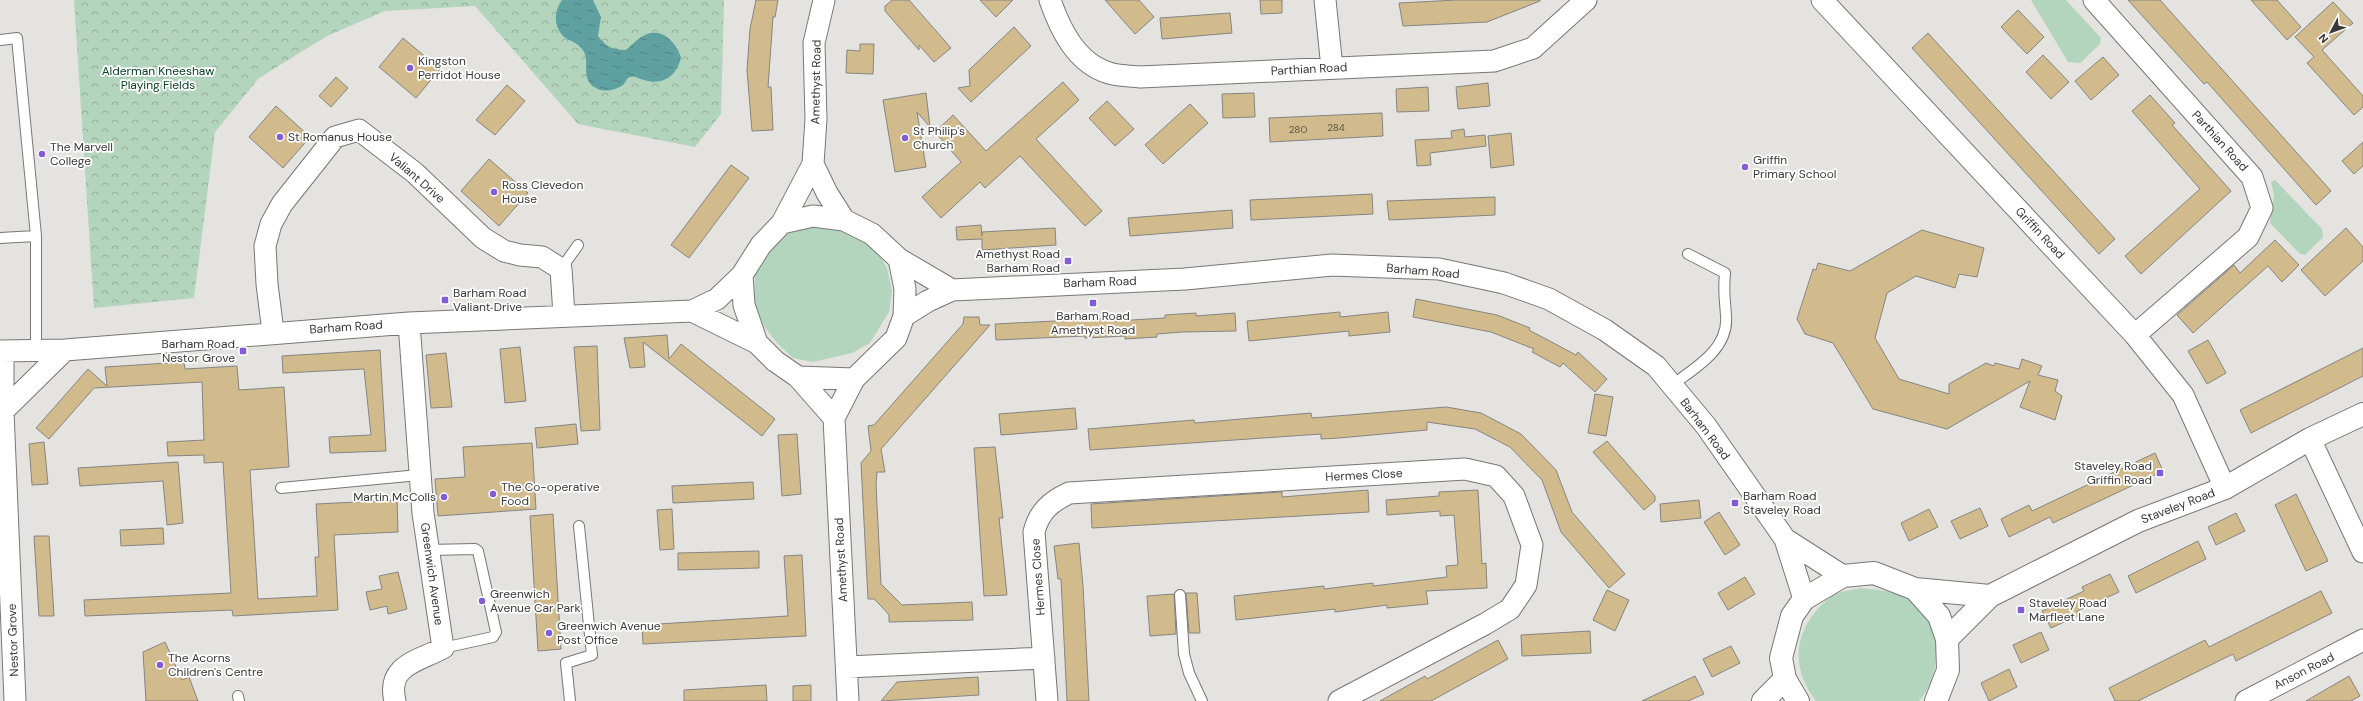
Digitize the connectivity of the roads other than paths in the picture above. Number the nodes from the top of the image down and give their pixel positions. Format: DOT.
graph roads {
  1 [pos="824,0"];
  2 [pos="1050,0"];
  3 [pos="1325,0"];
  4 [pos="1586,0"];
  5 [pos="2094,0"];
  6 [pos="1829,2"];
  7 [pos="0,40"];
  8 [pos="1332,68"];
  9 [pos="813,164"];
  10 [pos="844,220"];
  11 [pos="782,223"];
  12 [pos="36,236"];
  13 [pos="0,238"];
  14 [pos="578,245"];
  15 [pos="1688,254"];
  16 [pos="899,259"];
  17 [pos="561,269"];
  18 [pos="742,275"];
  19 [pos="952,290"];
  20 [pos="692,311"];
  21 [pos="564,315"];
  22 [pos="904,316"];
  23 [pos="409,323"];
  24 [pos="273,332"];
  25 [pos="2135,335"];
  26 [pos="757,343"];
  27 [pos="36,350"];
  28 [pos="65,350"];
  29 [pos="1,351"];
  30 [pos="798,377"];
  31 [pos="854,379"];
  32 [pos="1672,385"];
  33 [pos="3,412"];
  34 [pos="2363,414"];
  35 [pos="834,418"];
  36 [pos="2310,439"];
  37 [pos="420,475"];
  38 [pos="280,488"];
  39 [pos="2225,488"];
  40 [pos="579,526"];
  41 [pos="1785,539"];
  42 [pos="428,550"];
  43 [pos="2363,552"];
  44 [pos="1843,576"];
  45 [pos="1915,589"];
  46 [pos="1180,595"];
  47 [pos="1990,596"];
  48 [pos="1804,599"];
  49 [pos="1947,640"];
  50 [pos="2363,640"];
  51 [pos="443,648"];
  52 [pos="1044,658"];
  53 [pos="847,667"];
  54 [pos="1785,679"];
  55 [pos="15,701"];
  56 [pos="395,701"];
  57 [pos="570,701"];
  58 [pos="848,701"];
  59 [pos="1047,701"];
  60 [pos="1202,701"];
  61 [pos="1339,701"];
  62 [pos="1763,701"];
  63 [pos="1798,701"];
  64 [pos="1936,701"];
  65 [pos="2246,701"];
  1 -- 9 [label="street, Amethyst Road"];
  2 -- 8 [label="street, Parthian Road"];
  3 -- 8 [label="street"];
  4 -- 8 [label="street, Parthian Road"];
  5 -- 25 [label="street, Parthian Road"];
  6 -- 25 [label="street, Griffin Road"];
  7 -- 12 [label="lane"];
  9 -- 10 [label="street, Amethyst Road"];
  9 -- 11 [label="street, Amethyst Road"];
  10 -- 11 [label="street"];
  10 -- 16 [label="street"];
  11 -- 18 [label="street, Barham Road"];
  12 -- 13 [label="lane"];
  12 -- 27 [label="lane"];
  14 -- 17 [label="lane"];
  15 -- 32 [label="lane"];
  16 -- 19 [label="street"];
  16 -- 22 [label="street"];
  17 -- 21 [label="street"];
  17 -- 24 [label="street, Valiant Drive"];
  18 -- 20 [label="street, Barham Road"];
  18 -- 26 [label="street"];
  19 -- 22 [label="street, Barham Road"];
  19 -- 32 [label="street, Barham Road"];
  20 -- 21 [label="street, Barham Road"];
  20 -- 26 [label="street, Barham Road"];
  21 -- 23 [label="street, Barham Road"];
  22 -- 31 [label="street"];
  23 -- 24 [label="street, Barham Road"];
  23 -- 37 [label="street, Greenwich Avenue"];
  24 -- 28 [label="street, Barham Road"];
  25 -- 39 [label="street, Griffin Road"];
  26 -- 30 [label="street"];
  27 -- 28 [label="street, Barham Road"];
  27 -- 29 [label="street, Barham Road"];
  28 -- 33 [label="street"];
  29 -- 33 [label="street, Nestor Grove"];
  30 -- 31 [label="street"];
  30 -- 35 [label="street"];
  31 -- 35 [label="street"];
  32 -- 41 [label="street, Barham Road"];
  33 -- 55 [label="street, Nestor Grove"];
  34 -- 36 [label="street, Staveley Road"];
  35 -- 53 [label="street, Amethyst Road"];
  36 -- 39 [label="street, Staveley Road"];
  36 -- 43 [label="street"];
  37 -- 38 [label="lane"];
  37 -- 42 [label="street, Greenwich Avenue"];
  39 -- 47 [label="street, Staveley Road"];
  40 -- 57 [label="lane"];
  41 -- 44 [label="street, Barham Road"];
  41 -- 48 [label="street, Barham Road"];
  42 -- 51 [label="street, Greenwich Avenue"];
  42 -- 51 [label="lane"];
  44 -- 45 [label="street"];
  44 -- 48 [label="street"];
  45 -- 47 [label="street"];
  45 -- 49 [label="street"];
  46 -- 60 [label="lane"];
  47 -- 49 [label="street, Staveley Road"];
  48 -- 54 [label="street"];
  49 -- 64 [label="street"];
  50 -- 65 [label="street, Anson Road"];
  51 -- 56 [label="street"];
  52 -- 53 [label="street"];
  52 -- 59 [label="street, Hermes Close"];
  52 -- 61 [label="street, Hermes Close"];
  53 -- 58 [label="street, Amethyst Road"];
  54 -- 62 [label="street"];
  54 -- 63 [label="street"];
}
